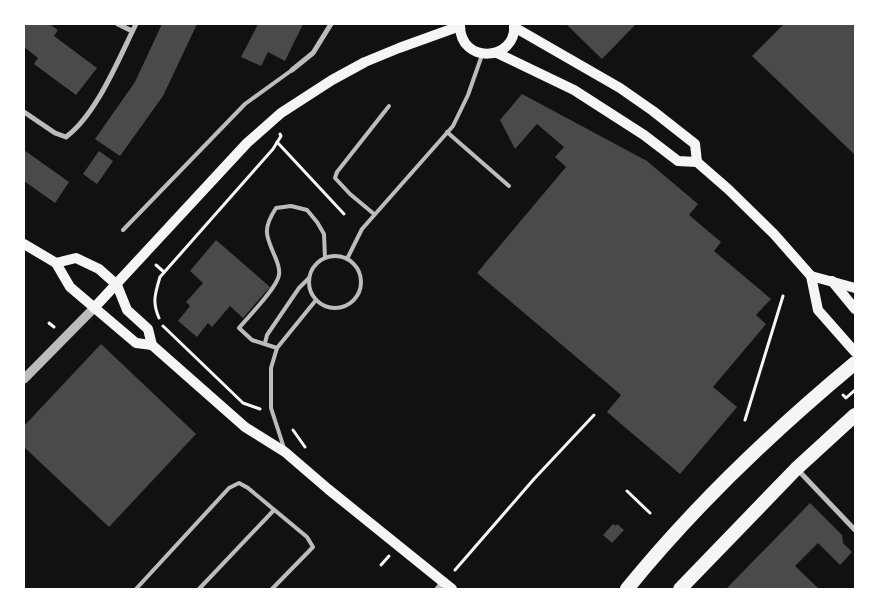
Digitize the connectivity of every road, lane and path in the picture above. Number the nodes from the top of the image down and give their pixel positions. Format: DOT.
graph roads {
  1 [pos="118,24"];
  2 [pos="136,24"];
  3 [pos="331,24"];
  4 [pos="460,25"];
  5 [pos="514,25"];
  6 [pos="132,31"];
  7 [pos="497,53"];
  8 [pos="483,54"];
  9 [pos="292,70"];
  10 [pos="389,106"];
  11 [pos="24,112"];
  12 [pos="448,132"];
  13 [pos="281,136"];
  14 [pos="277,142"];
  15 [pos="697,162"];
  16 [pos="510,186"];
  17 [pos="344,214"];
  18 [pos="374,214"];
  19 [pos="123,230"];
  20 [pos="24,244"];
  21 [pos="325,258"];
  22 [pos="347,259"];
  23 [pos="56,263"];
  24 [pos="156,265"];
  25 [pos="164,272"];
  26 [pos="811,276"];
  27 [pos="310,278"];
  28 [pos="832,280"];
  29 [pos="117,285"];
  30 [pos="855,288"];
  31 [pos="783,296"];
  32 [pos="316,300"];
  33 [pos="94,308"];
  34 [pos="855,309"];
  35 [pos="49,323"];
  36 [pos="54,327"];
  37 [pos="265,343"];
  38 [pos="152,345"];
  39 [pos="277,348"];
  40 [pos="855,352"];
  41 [pos="855,363"];
  42 [pos="24,379"];
  43 [pos="855,390"];
  44 [pos="843,394"];
  45 [pos="262,409"];
  46 [pos="855,414"];
  47 [pos="594,415"];
  48 [pos="745,420"];
  49 [pos="291,428"];
  50 [pos="306,448"];
  51 [pos="285,452"];
  52 [pos="796,469"];
  53 [pos="627,491"];
  54 [pos="274,510"];
  55 [pos="650,512"];
  56 [pos="855,530"];
  57 [pos="389,556"];
  58 [pos="380,565"];
  59 [pos="454,570"];
  60 [pos="440,585"];
  61 [pos="136,589"];
  62 [pos="199,589"];
  63 [pos="272,589"];
  64 [pos="452,589"];
  65 [pos="627,589"];
  66 [pos="680,589"];
  1 -- 6 [label="street"];
  2 -- 6 [label="street"];
  3 -- 9 [label="street"];
  4 -- 8 [label="main road"];
  4 -- 29 [label="main road"];
  5 -- 7 [label="main road"];
  5 -- 15 [label="main road"];
  6 -- 11 [label="street"];
  7 -- 8 [label="main road"];
  7 -- 15 [label="main road"];
  8 -- 12 [label="lane"];
  9 -- 19 [label="lane"];
  10 -- 18 [label="lane"];
  12 -- 16 [label="lane"];
  12 -- 18 [label="lane"];
  13 -- 14 [label="path"];
  14 -- 17 [label="path"];
  14 -- 25 [label="path"];
  15 -- 26 [label="main road"];
  18 -- 22 [label="lane"];
  20 -- 23 [label="main road"];
  21 -- 22 [label="lane"];
  21 -- 27 [label="lane"];
  21 -- 37 [label="lane"];
  22 -- 32 [label="lane"];
  23 -- 29 [label="main road"];
  23 -- 33 [label="main road"];
  24 -- 25 [label="path"];
  25 -- 45 [label="path"];
  26 -- 28 [label="main road"];
  26 -- 40 [label="main road"];
  27 -- 32 [label="lane"];
  27 -- 37 [label="lane"];
  28 -- 30 [label="main road"];
  28 -- 34 [label="main road"];
  29 -- 33 [label="main road"];
  29 -- 38 [label="main road"];
  31 -- 48 [label="path"];
  32 -- 39 [label="lane"];
  33 -- 38 [label="main road"];
  33 -- 42 [label="street"];
  35 -- 36 [label="path"];
  37 -- 39 [label="lane"];
  38 -- 51 [label="main road"];
  39 -- 51 [label="lane"];
  41 -- 65 [label="highway"];
  43 -- 44 [label="path"];
  46 -- 52 [label="highway"];
  47 -- 59 [label="path"];
  49 -- 50 [label="path"];
  51 -- 60 [label="main road"];
  52 -- 56 [label="street"];
  52 -- 66 [label="highway"];
  53 -- 55 [label="path"];
  54 -- 61 [label="lane"];
  54 -- 62 [label="lane"];
  54 -- 63 [label="lane"];
  57 -- 58 [label="path"];
  60 -- 64 [label="main road"];
}
